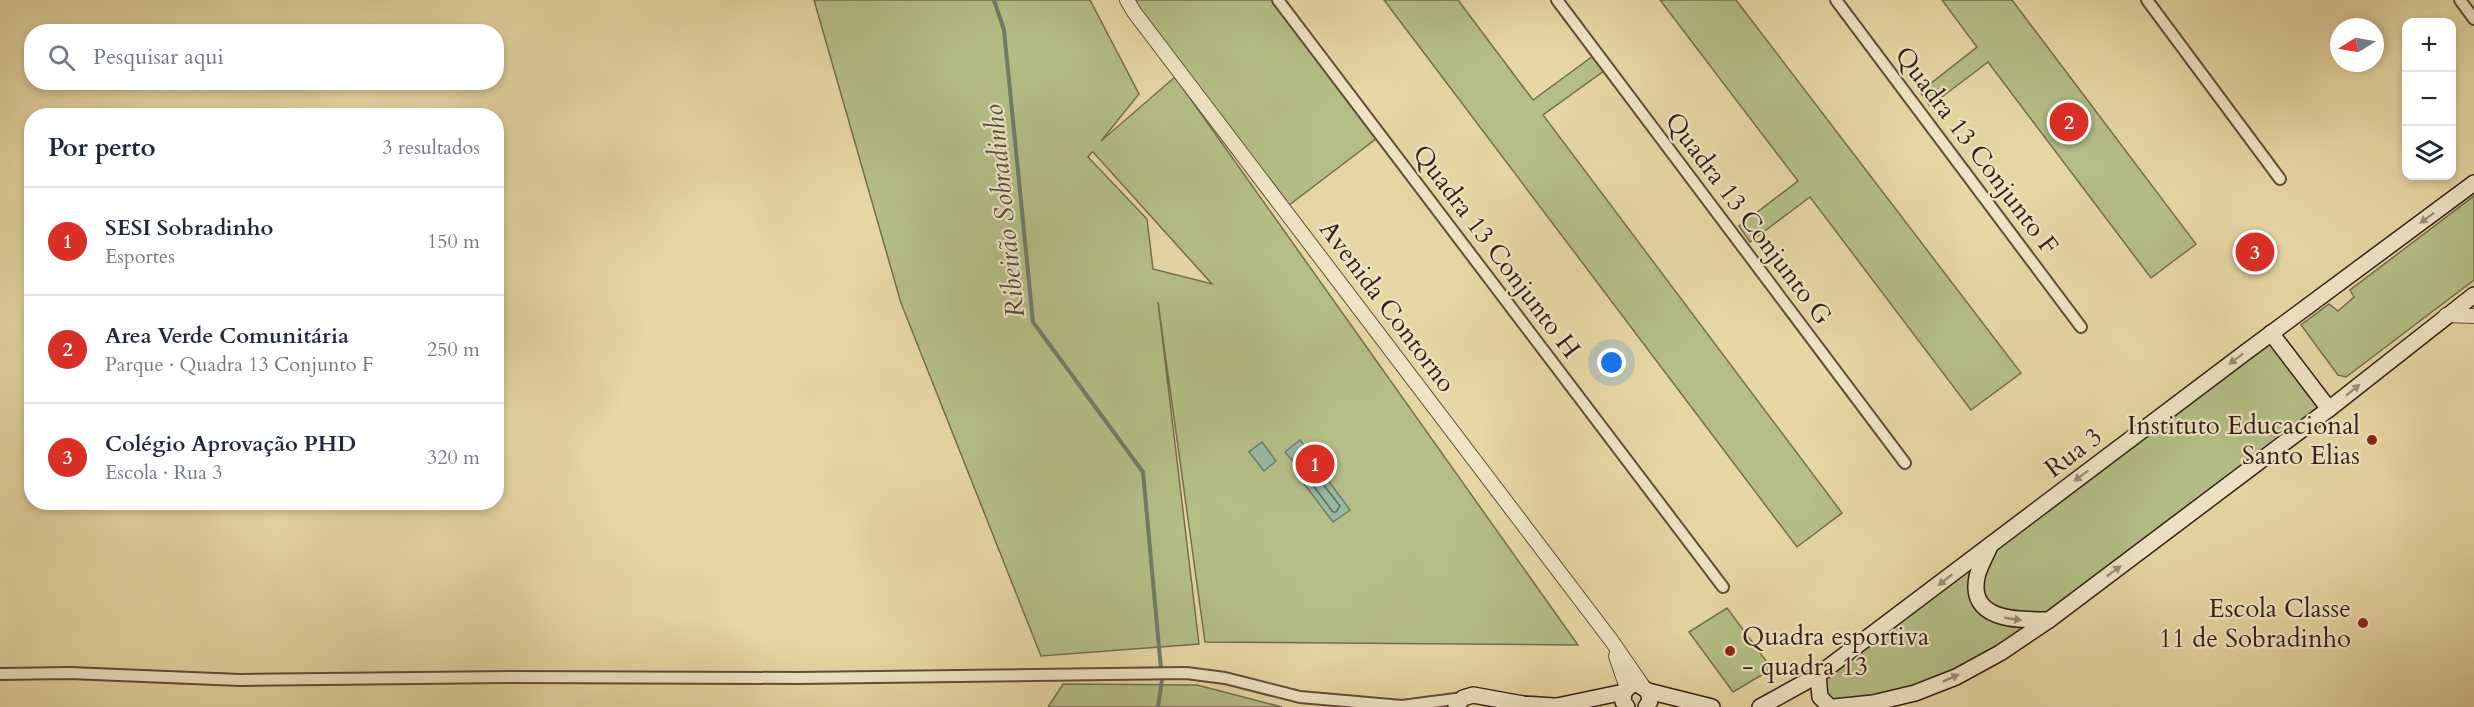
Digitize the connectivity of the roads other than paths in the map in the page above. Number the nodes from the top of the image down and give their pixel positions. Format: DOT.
graph roads {
  1 [pos="1127,0"];
  2 [pos="1278,0"];
  3 [pos="1557,0"];
  4 [pos="1836,0"];
  5 [pos="2147,0"];
  6 [pos="2460,0"];
  7 [pos="2474,19"];
  8 [pos="2280,179"];
  9 [pos="2474,183"];
  10 [pos="2474,295"];
  11 [pos="2446,315"];
  12 [pos="2474,316"];
  13 [pos="2081,327"];
  14 [pos="2271,333"];
  15 [pos="2329,409"];
  16 [pos="1905,463"];
  17 [pos="1991,544"];
  18 [pos="1723,587"];
  19 [pos="2049,620"];
  20 [pos="1611,640"];
  21 [pos="0,674"];
  22 [pos="1818,675"];
  23 [pos="1645,688"];
  24 [pos="1625,700"];
  25 [pos="1457,702"];
  26 [pos="1488,702"];
  27 [pos="1520,705"];
  28 [pos="1563,706"];
  29 [pos="1402,707"];
  30 [pos="1646,707"];
  31 [pos="1712,707"];
  32 [pos="1760,707"];
  33 [pos="1830,707"];
  34 [pos="1834,707"];
  1 -- 20 [label="street, Avenida Contorno"];
  2 -- 18 [label="street, Quadra 13 Conjunto H"];
  3 -- 16 [label="street, Quadra 13 Conjunto G"];
  4 -- 13 [label="street, Quadra 13 Conjunto F"];
  5 -- 8 [label="street"];
  6 -- 7 [label="street"];
  9 -- 14 [label="main road, Rua 3, one-way"];
  10 -- 11 [label="main road"];
  11 -- 12 [label="street"];
  15 -- 11 [label="main road, one-way"];
  14 -- 15 [label="main road"];
  14 -- 17 [label="main road, Rua 3, one-way"];
  19 -- 15 [label="main road, one-way"];
  17 -- 19 [label="main road, one-way"];
  17 -- 22 [label="main road, Rua 3, one-way"];
  34 -- 19 [label="main road, one-way"];
  20 -- 23 [label="street, Avenida Contorno"];
  20 -- 24 [label="street, Avenida Contorno"];
  21 -- 29 [label="street"];
  22 -- 32 [label="main road, Rua 3"];
  22 -- 33 [label="main road"];
  23 -- 24 [label="main road"];
  23 -- 30 [label="main road"];
  23 -- 31 [label="main road"];
  24 -- 28 [label="main road"];
  25 -- 26 [label="main road"];
  25 -- 29 [label="street"];
  26 -- 27 [label="main road"];
  27 -- 28 [label="main road"];
}
